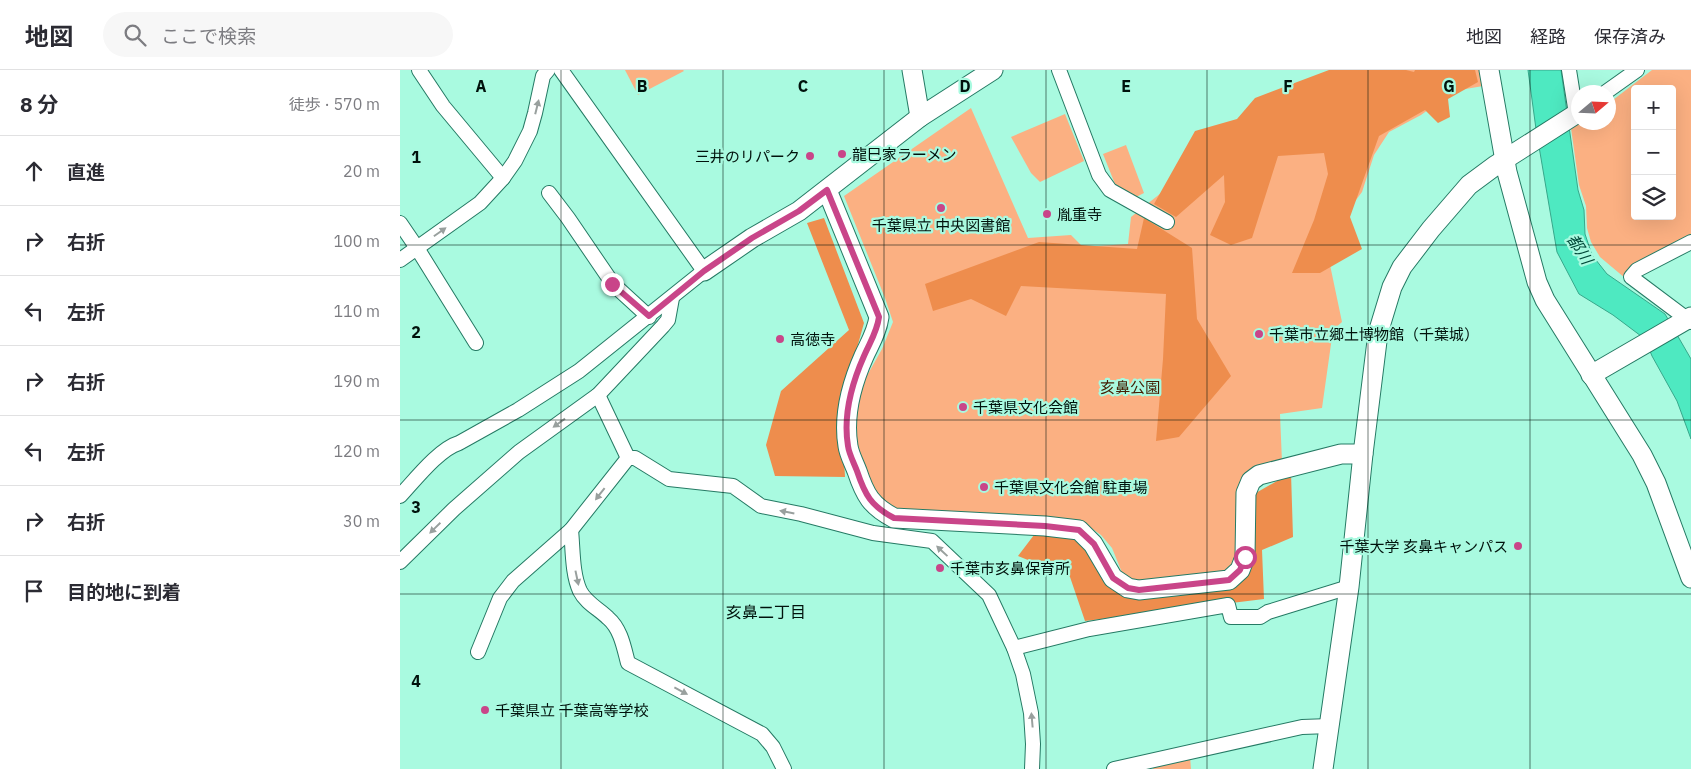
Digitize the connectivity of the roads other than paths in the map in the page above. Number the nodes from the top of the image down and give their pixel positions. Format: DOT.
graph roads {
  1 [pos="419,70"];
  2 [pos="548,70"];
  3 [pos="561,70"];
  4 [pos="912,70"];
  5 [pos="994,70"];
  6 [pos="1059,70"];
  7 [pos="1489,70"];
  8 [pos="1569,70"];
  9 [pos="1637,70"];
  10 [pos="1572,85"];
  11 [pos="1616,85"];
  12 [pos="920,117"];
  13 [pos="1571,117"];
  14 [pos="1505,158"];
  15 [pos="503,178"];
  16 [pos="827,190"];
  17 [pos="549,193"];
  18 [pos="1167,222"];
  19 [pos="400,223"];
  20 [pos="1691,242"];
  21 [pos="417,248"];
  22 [pos="400,260"];
  23 [pos="704,271"];
  24 [pos="672,298"];
  25 [pos="649,316"];
  26 [pos="1690,319"];
  27 [pos="476,344"];
  28 [pos="1591,375"];
  29 [pos="598,395"];
  30 [pos="1363,454"];
  31 [pos="628,458"];
  32 [pos="400,496"];
  33 [pos="571,530"];
  34 [pos="400,562"];
  35 [pos="1691,578"];
  36 [pos="1349,587"];
  37 [pos="1014,648"];
  38 [pos="478,652"];
  39 [pos="1330,726"];
  40 [pos="784,769"];
  41 [pos="1032,769"];
  42 [pos="1114,769"];
  43 [pos="1323,769"];
  1 -- 15 [label="street"];
  15 -- 2 [label="street, one-way"];
  3 -- 23 [label="street"];
  4 -- 12 [label="street"];
  5 -- 12 [label="street"];
  6 -- 18 [label="street"];
  7 -- 14 [label="street"];
  8 -- 10 [label="street"];
  9 -- 11 [label="street"];
  12 -- 16 [label="street"];
  13 -- 14 [label="street"];
  14 -- 28 [label="street"];
  14 -- 30 [label="street"];
  21 -- 15 [label="street, one-way"];
  16 -- 23 [label="street"];
  16 -- 30 [label="street"];
  17 -- 25 [label="street"];
  19 -- 21 [label="street"];
  20 -- 26 [label="street"];
  21 -- 22 [label="street"];
  21 -- 27 [label="street"];
  23 -- 24 [label="street"];
  24 -- 25 [label="street"];
  24 -- 29 [label="street"];
  25 -- 32 [label="street"];
  26 -- 28 [label="street"];
  28 -- 35 [label="street"];
  29 -- 31 [label="street"];
  29 -- 34 [label="street, one-way"];
  30 -- 36 [label="street"];
  31 -- 33 [label="street, one-way"];
  37 -- 31 [label="street, one-way"];
  33 -- 38 [label="street"];
  33 -- 40 [label="street, one-way"];
  36 -- 37 [label="street"];
  36 -- 39 [label="street"];
  41 -- 37 [label="street, one-way"];
  39 -- 42 [label="street"];
  39 -- 43 [label="street"];
}
